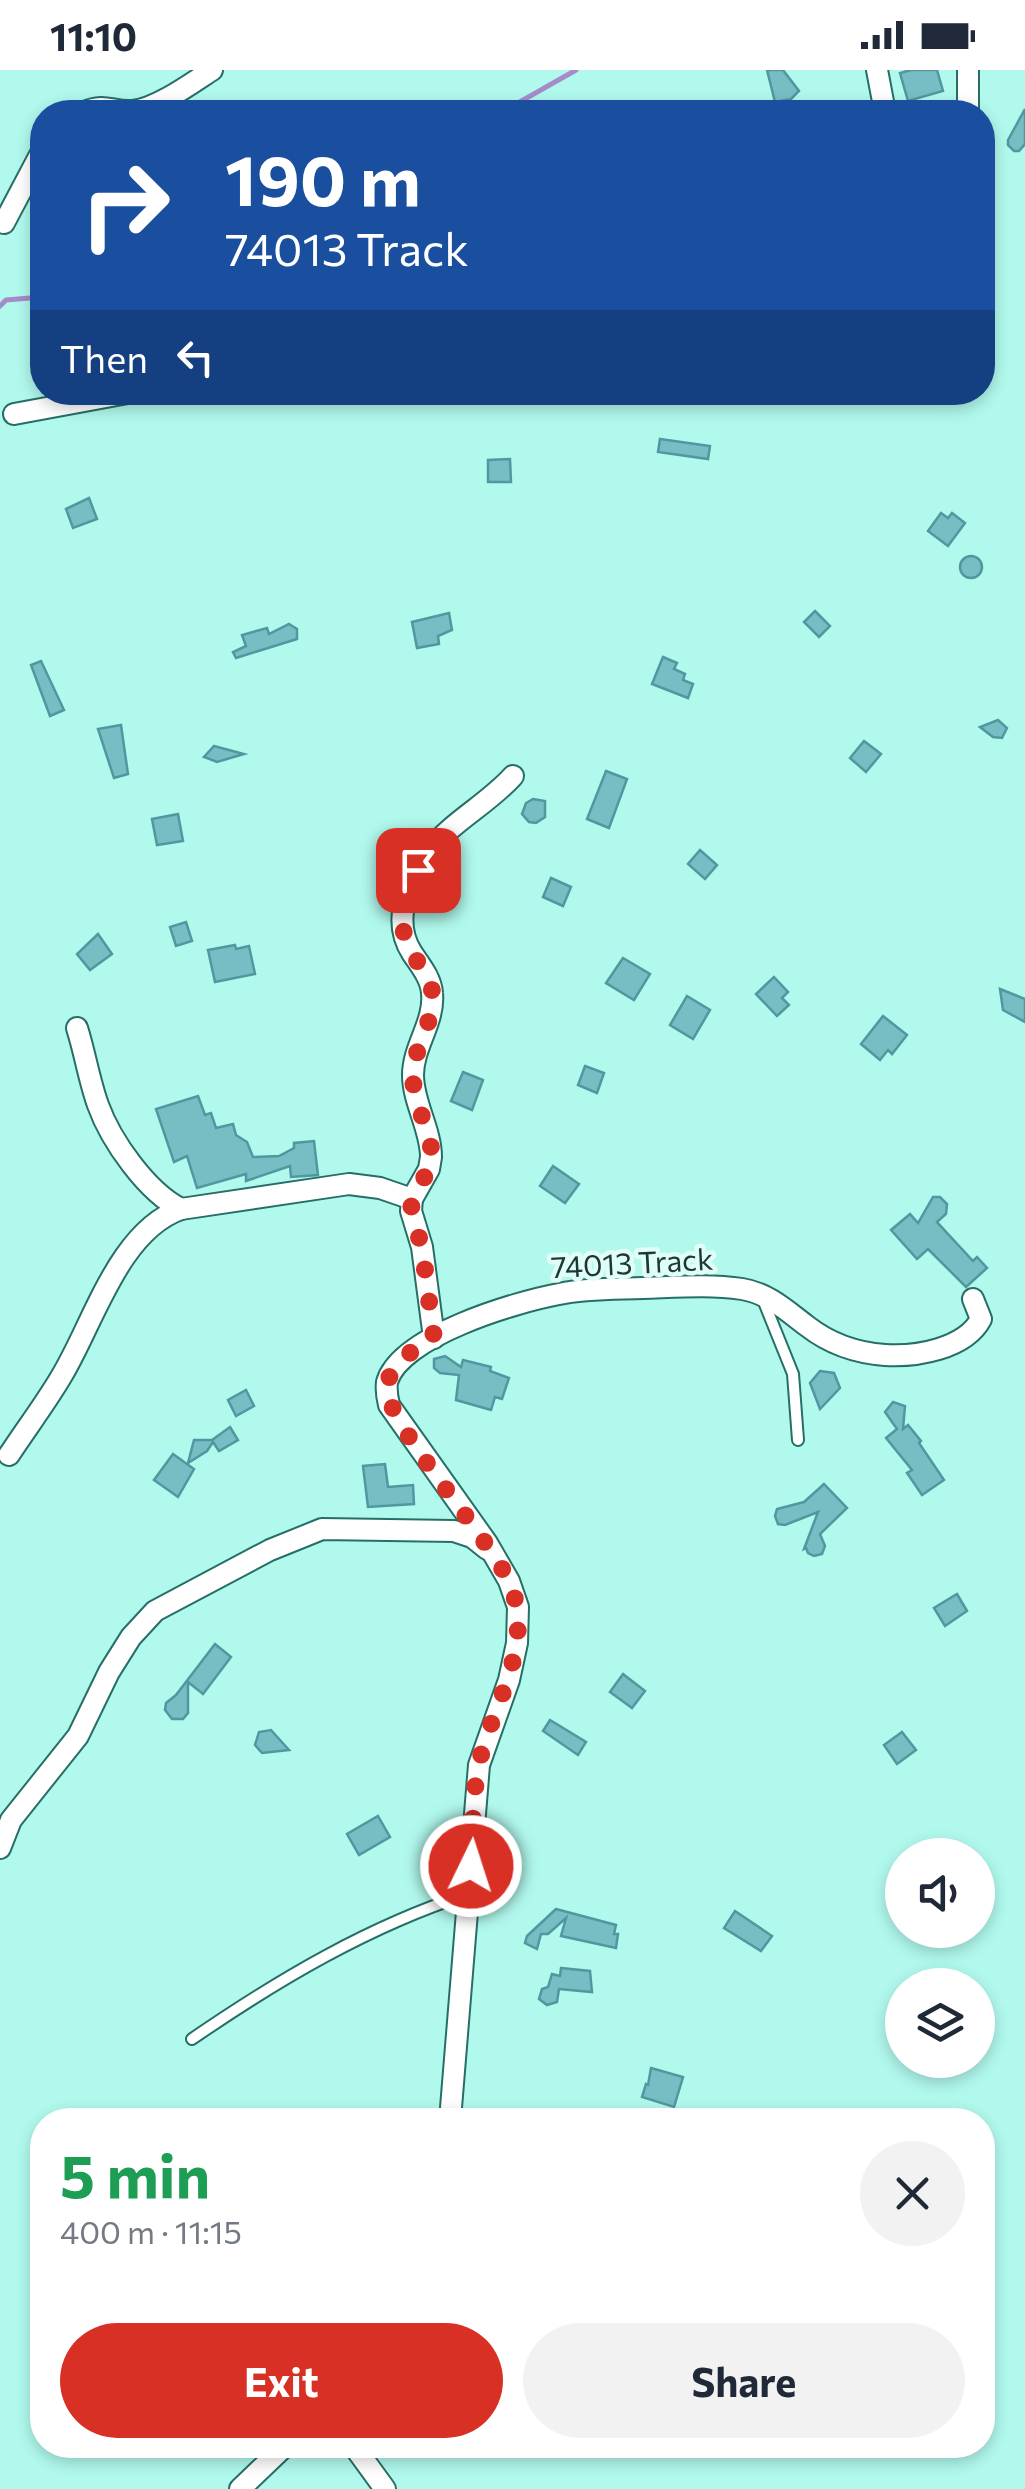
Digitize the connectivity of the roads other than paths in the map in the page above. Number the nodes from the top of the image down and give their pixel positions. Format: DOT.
graph roads {
  1 [pos="212,70"];
  2 [pos="877,70"];
  3 [pos="968,70"];
  4 [pos="159,100"];
  5 [pos="883,100"];
  6 [pos="968,100"];
  7 [pos="30,174"];
  8 [pos="4,223"];
  9 [pos="63,405"];
  10 [pos="14,414"];
  11 [pos="512,776"];
  12 [pos="76,1028"];
  13 [pos="412,1199"];
  14 [pos="181,1209"];
  15 [pos="759,1294"];
  16 [pos="973,1298"];
  17 [pos="434,1338"];
  18 [pos="798,1440"];
  19 [pos="9,1455"];
  20 [pos="492,1553"];
  21 [pos="0,1848"];
  22 [pos="469,1894"];
  23 [pos="192,2039"];
  24 [pos="451,2108"];
  25 [pos="272,2458"];
  26 [pos="361,2458"];
  27 [pos="240,2489"];
  28 [pos="384,2489"];
  1 -- 4 [label="street"];
  2 -- 5 [label="street"];
  3 -- 6 [label="street"];
  7 -- 8 [label="street"];
  9 -- 10 [label="street"];
  11 -- 13 [label="street"];
  12 -- 14 [label="street"];
  13 -- 14 [label="street"];
  13 -- 17 [label="street"];
  14 -- 19 [label="street"];
  15 -- 16 [label="street, 74013 Track"];
  15 -- 17 [label="street, 74013 Track"];
  15 -- 18 [label="lane"];
  17 -- 20 [label="street, 74013 Track"];
  20 -- 21 [label="street"];
  20 -- 22 [label="street, 74013 Track"];
  22 -- 23 [label="lane"];
  22 -- 24 [label="street, 74013 Track"];
  25 -- 27 [label="street"];
  26 -- 28 [label="street"];
}
